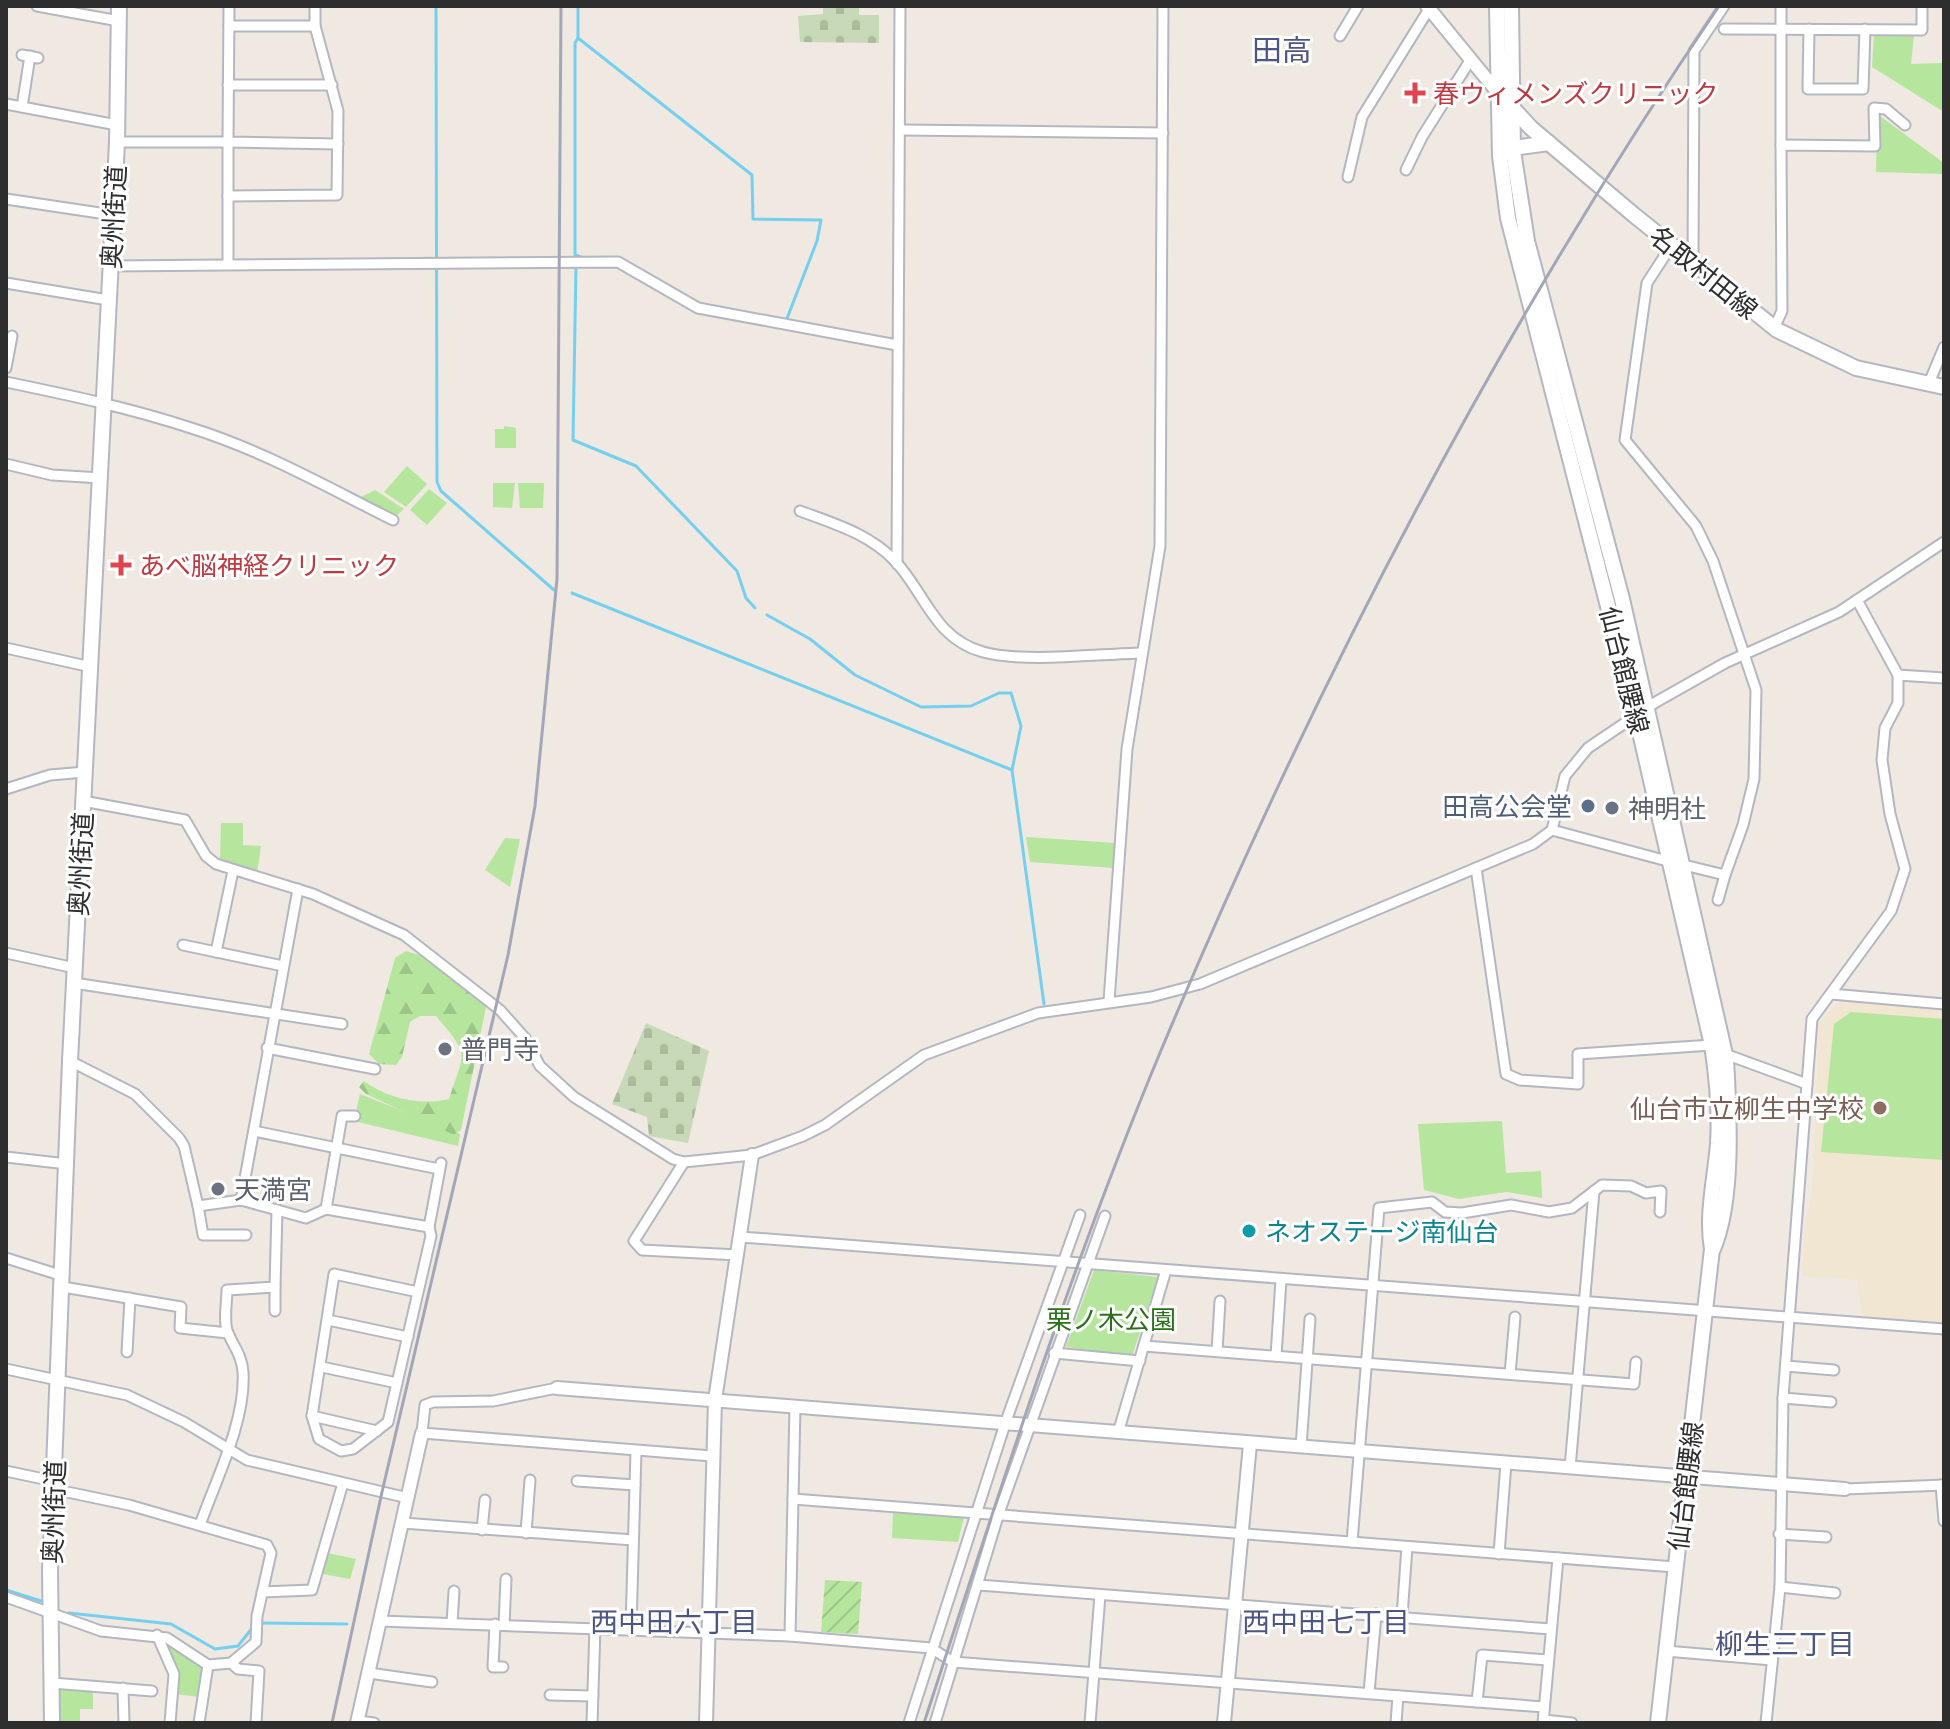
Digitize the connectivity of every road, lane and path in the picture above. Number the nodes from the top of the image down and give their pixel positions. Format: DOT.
graph roads {
  1 [pos="37,6"];
  2 [pos="229,6"];
  3 [pos="315,6"];
  4 [pos="900,6"];
  5 [pos="1163,6"];
  6 [pos="1358,6"];
  7 [pos="1497,6"];
  8 [pos="1511,6"];
  9 [pos="1724,6"];
  10 [pos="1781,6"];
  11 [pos="1922,6"];
  12 [pos="1428,7"];
  13 [pos="119,14"];
  14 [pos="229,26"];
  15 [pos="315,26"];
  16 [pos="1724,29"];
  17 [pos="1781,29"];
  18 [pos="1809,29"];
  19 [pos="1865,29"];
  20 [pos="1340,36"];
  21 [pos="30,56"];
  22 [pos="1471,59"];
  23 [pos="228,85"];
  24 [pos="332,85"];
  25 [pos="1499,94"];
  26 [pos="6,104"];
  27 [pos="22,107"];
  28 [pos="1512,107"];
  29 [pos="117,125"];
  30 [pos="1905,125"];
  31 [pos="900,130"];
  32 [pos="1163,133"];
  33 [pos="117,142"];
  34 [pos="228,142"];
  35 [pos="1549,143"];
  36 [pos="338,144"];
  37 [pos="1781,145"];
  38 [pos="1513,148"];
  39 [pos="1406,170"];
  40 [pos="1348,177"];
  41 [pos="228,196"];
  42 [pos="6,199"];
  43 [pos="113,215"];
  44 [pos="1671,246"];
  45 [pos="1693,263"];
  46 [pos="228,264"];
  47 [pos="110,266"];
  48 [pos="6,283"];
  49 [pos="108,300"];
  50 [pos="1774,328"];
  51 [pos="12,336"];
  52 [pos="897,345"];
  53 [pos="1944,347"];
  54 [pos="6,368"];
  55 [pos="6,382"];
  56 [pos="1936,385"];
  57 [pos="103,402"];
  58 [pos="6,464"];
  59 [pos="101,478"];
  60 [pos="800,511"];
  61 [pos="393,520"];
  62 [pos="1944,542"];
  63 [pos="897,564"];
  64 [pos="1857,600"];
  65 [pos="6,648"];
  66 [pos="1141,653"];
  67 [pos="1745,653"];
  68 [pos="91,667"];
  69 [pos="1898,675"];
  70 [pos="1944,678"];
  71 [pos="1642,711"];
  72 [pos="85,772"];
  73 [pos="6,789"];
  74 [pos="83,801"];
  75 [pos="1552,830"];
  76 [pos="1678,864"];
  77 [pos="1476,868"];
  78 [pos="233,871"];
  79 [pos="1725,875"];
  80 [pos="298,889"];
  81 [pos="1718,900"];
  82 [pos="183,945"];
  83 [pos="216,952"];
  84 [pos="6,953"];
  85 [pos="283,966"];
  86 [pos="75,976"];
  87 [pos="1831,994"];
  88 [pos="1109,1001"];
  89 [pos="1944,1004"];
  90 [pos="273,1012"];
  91 [pos="342,1024"];
  92 [pos="1712,1045"];
  93 [pos="267,1048"];
  94 [pos="1725,1054"];
  95 [pos="70,1061"];
  96 [pos="375,1069"];
  97 [pos="1803,1083"];
  98 [pos="355,1116"];
  99 [pos="254,1131"];
  100 [pos="337,1147"];
  101 [pos="752,1155"];
  102 [pos="6,1157"];
  103 [pos="684,1162"];
  104 [pos="67,1164"];
  105 [pos="1594,1191"];
  106 [pos="241,1200"];
  107 [pos="198,1206"];
  108 [pos="326,1209"];
  109 [pos="277,1210"];
  110 [pos="1660,1212"];
  111 [pos="1080,1215"];
  112 [pos="1105,1216"];
  113 [pos="429,1227"];
  114 [pos="246,1235"];
  115 [pos="741,1237"];
  116 [pos="1712,1249"];
  117 [pos="738,1255"];
  118 [pos="6,1258"];
  119 [pos="1063,1262"];
  120 [pos="1087,1264"];
  121 [pos="1166,1270"];
  122 [pos="1281,1280"];
  123 [pos="63,1281"];
  124 [pos="1373,1286"];
  125 [pos="275,1287"];
  126 [pos="418,1292"];
  127 [pos="130,1298"];
  128 [pos="1220,1301"];
  129 [pos="1586,1302"];
  130 [pos="275,1311"];
  131 [pos="1705,1311"];
  132 [pos="1515,1317"];
  133 [pos="1790,1317"];
  134 [pos="1310,1319"];
  135 [pos="328,1320"];
  136 [pos="1944,1329"];
  137 [pos="228,1333"];
  138 [pos="408,1337"];
  139 [pos="1144,1346"];
  140 [pos="1217,1351"];
  141 [pos="127,1352"];
  142 [pos="1054,1353"];
  143 [pos="1276,1356"];
  144 [pos="1307,1358"];
  145 [pos="1140,1361"];
  146 [pos="1636,1362"];
  147 [pos="1366,1363"];
  148 [pos="1786,1366"];
  149 [pos="322,1367"];
  150 [pos="6,1369"];
  151 [pos="1834,1370"];
  152 [pos="1510,1374"];
  153 [pos="1578,1381"];
  154 [pos="58,1382"];
  155 [pos="397,1383"];
  156 [pos="557,1388"];
  157 [pos="1783,1398"];
  158 [pos="715,1400"];
  159 [pos="1831,1402"];
  160 [pos="795,1407"];
  161 [pos="312,1416"];
  162 [pos="1005,1424"];
  163 [pos="1029,1426"];
  164 [pos="377,1431"];
  165 [pos="422,1433"];
  166 [pos="1118,1433"];
  167 [pos="1250,1444"];
  168 [pos="227,1447"];
  169 [pos="1301,1447"];
  170 [pos="636,1451"];
  171 [pos="1358,1451"];
  172 [pos="712,1456"];
  173 [pos="1506,1463"];
  174 [pos="1570,1468"];
  175 [pos="6,1471"];
  176 [pos="1686,1477"];
  177 [pos="530,1480"];
  178 [pos="577,1481"];
  179 [pos="343,1483"];
  180 [pos="1779,1484"];
  181 [pos="53,1485"];
  182 [pos="635,1485"];
  183 [pos="1942,1485"];
  184 [pos="1845,1489"];
  185 [pos="408,1498"];
  186 [pos="793,1499"];
  187 [pos="485,1500"];
  188 [pos="976,1512"];
  189 [pos="999,1513"];
  190 [pos="1944,1521"];
  191 [pos="403,1523"];
  192 [pos="200,1525"];
  193 [pos="482,1530"];
  194 [pos="526,1533"];
  195 [pos="1242,1533"];
  196 [pos="1779,1534"];
  197 [pos="1826,1537"];
  198 [pos="633,1540"];
  199 [pos="1352,1542"];
  200 [pos="1407,1547"];
  201 [pos="1499,1554"];
  202 [pos="1558,1558"];
  203 [pos="1675,1567"];
  204 [pos="506,1579"];
  205 [pos="978,1585"];
  206 [pos="1780,1587"];
  207 [pos="454,1591"];
  208 [pos="262,1592"];
  209 [pos="1835,1593"];
  210 [pos="1100,1595"];
  211 [pos="6,1597"];
  212 [pos="1235,1604"];
  213 [pos="1376,1614"];
  214 [pos="51,1615"];
  215 [pos="1402,1616"];
  216 [pos="380,1621"];
  217 [pos="452,1623"];
  218 [pos="499,1624"];
  219 [pos="595,1627"];
  220 [pos="631,1628"];
  221 [pos="1551,1629"];
  222 [pos="709,1631"];
  223 [pos="157,1635"];
  224 [pos="790,1636"];
  225 [pos="931,1648"];
  226 [pos="1666,1651"];
  227 [pos="1548,1660"];
  228 [pos="1772,1660"];
  229 [pos="953,1662"];
  230 [pos="231,1663"];
  231 [pos="208,1665"];
  232 [pos="503,1667"];
  233 [pos="1094,1672"];
  234 [pos="369,1673"];
  235 [pos="432,1682"];
  236 [pos="52,1683"];
  237 [pos="1227,1683"];
  238 [pos="123,1688"];
  239 [pos="152,1691"];
  240 [pos="1369,1693"];
  241 [pos="550,1695"];
  242 [pos="593,1696"];
  243 [pos="1398,1696"];
  244 [pos="1477,1702"];
  245 [pos="1544,1707"];
  246 [pos="1544,1721"];
  247 [pos="358,1722"];
  248 [pos="52,1723"];
  249 [pos="124,1723"];
  250 [pos="170,1723"];
  251 [pos="199,1723"];
  252 [pos="256,1723"];
  253 [pos="374,1723"];
  254 [pos="592,1723"];
  255 [pos="706,1723"];
  256 [pos="909,1723"];
  257 [pos="935,1723"];
  258 [pos="1090,1723"];
  259 [pos="1224,1723"];
  260 [pos="1396,1723"];
  261 [pos="1572,1723"];
  262 [pos="1658,1723"];
  263 [pos="1766,1723"];
  1 -- 13 [label="street"];
  2 -- 14 [label="street"];
  3 -- 15 [label="street"];
  4 -- 31 [label="street"];
  5 -- 32 [label="street"];
  6 -- 20 [label="street"];
  7 -- 25 [label="main road, 仙台館腰線"];
  8 -- 28 [label="main road, 仙台館腰線"];
  9 -- 45 [label="street"];
  10 -- 17 [label="street"];
  11 -- 19 [label="street"];
  12 -- 22 [label="street"];
  12 -- 40 [label="street"];
  13 -- 29 [label="main road, 奥州街道"];
  14 -- 15 [label="street"];
  14 -- 23 [label="street"];
  15 -- 24 [label="street"];
  16 -- 17 [label="street"];
  17 -- 18 [label="street"];
  17 -- 37 [label="street"];
  18 -- 19 [label="street"];
  18 -- 19 [label="street"];
  21 -- 27 [label="street"];
  22 -- 25 [label="street"];
  22 -- 39 [label="street"];
  23 -- 24 [label="street"];
  23 -- 34 [label="street"];
  24 -- 36 [label="street"];
  25 -- 28 [label="main road, 名取村田線"];
  25 -- 71 [label="main road, 仙台館腰線"];
  26 -- 27 [label="street"];
  27 -- 29 [label="street"];
  28 -- 35 [label="main road, 名取村田線"];
  28 -- 38 [label="main road, 仙台館腰線"];
  29 -- 33 [label="main road, 奥州街道"];
  30 -- 37 [label="street"];
  31 -- 32 [label="street"];
  31 -- 52 [label="street"];
  32 -- 66 [label="street"];
  33 -- 34 [label="street"];
  33 -- 43 [label="main road, 奥州街道"];
  34 -- 36 [label="street"];
  34 -- 41 [label="street"];
  35 -- 38 [label="main road"];
  35 -- 44 [label="main road, 名取村田線"];
  36 -- 41 [label="street"];
  37 -- 50 [label="street"];
  38 -- 71 [label="main road, 仙台館腰線"];
  41 -- 46 [label="street"];
  42 -- 43 [label="street"];
  43 -- 47 [label="main road, 奥州街道"];
  44 -- 45 [label="main road, 名取村田線"];
  44 -- 67 [label="street"];
  45 -- 50 [label="main road, 名取村田線"];
  46 -- 47 [label="street"];
  46 -- 52 [label="street"];
  47 -- 49 [label="main road, 奥州街道"];
  48 -- 49 [label="street"];
  49 -- 57 [label="main road, 奥州街道"];
  50 -- 56 [label="main road, 名取村田線"];
  51 -- 54 [label="street"];
  52 -- 63 [label="street"];
  53 -- 56 [label="street"];
  55 -- 57 [label="street"];
  57 -- 59 [label="main road, 奥州街道"];
  57 -- 61 [label="street"];
  58 -- 59 [label="street"];
  59 -- 68 [label="main road, 奥州街道"];
  60 -- 63 [label="street"];
  62 -- 64 [label="street"];
  63 -- 66 [label="street"];
  64 -- 67 [label="street"];
  64 -- 69 [label="street"];
  65 -- 68 [label="street"];
  66 -- 88 [label="street"];
  67 -- 71 [label="street"];
  67 -- 79 [label="street"];
  68 -- 72 [label="main road, 奥州街道"];
  69 -- 70 [label="street"];
  69 -- 87 [label="street"];
  71 -- 75 [label="street"];
  71 -- 76 [label="main road, 仙台館腰線"];
  72 -- 73 [label="street"];
  72 -- 74 [label="main road, 奥州街道"];
  74 -- 78 [label="street"];
  74 -- 86 [label="main road, 奥州街道"];
  75 -- 76 [label="street"];
  75 -- 77 [label="street"];
  76 -- 79 [label="street"];
  76 -- 92 [label="main road, 仙台館腰線"];
  76 -- 94 [label="main road, 仙台館腰線"];
  77 -- 88 [label="street"];
  77 -- 92 [label="street"];
  78 -- 80 [label="street"];
  78 -- 83 [label="street"];
  79 -- 81 [label="street"];
  80 -- 85 [label="street"];
  80 -- 103 [label="street"];
  82 -- 83 [label="street"];
  83 -- 85 [label="street"];
  84 -- 86 [label="street"];
  85 -- 90 [label="street"];
  86 -- 90 [label="street"];
  86 -- 95 [label="main road, 奥州街道"];
  87 -- 89 [label="street"];
  87 -- 97 [label="street"];
  88 -- 101 [label="street"];
  90 -- 91 [label="street"];
  90 -- 93 [label="street"];
  92 -- 116 [label="main road, 仙台館腰線"];
  93 -- 96 [label="street"];
  93 -- 99 [label="street"];
  94 -- 97 [label="street"];
  94 -- 116 [label="main road, 仙台館腰線"];
  95 -- 104 [label="main road, 奥州街道"];
  95 -- 107 [label="street"];
  97 -- 133 [label="street"];
  98 -- 100 [label="street"];
  99 -- 100 [label="street"];
  99 -- 106 [label="street"];
  100 -- 108 [label="street"];
  100 -- 113 [label="street"];
  101 -- 103 [label="street"];
  101 -- 115 [label="street"];
  102 -- 104 [label="street"];
  103 -- 117 [label="street"];
  104 -- 123 [label="main road, 奥州街道"];
  105 -- 110 [label="street"];
  105 -- 124 [label="street"];
  105 -- 129 [label="street"];
  106 -- 107 [label="street"];
  106 -- 109 [label="street"];
  107 -- 114 [label="street"];
  108 -- 109 [label="street"];
  108 -- 113 [label="street"];
  109 -- 125 [label="street"];
  111 -- 119 [label="street"];
  112 -- 120 [label="street"];
  113 -- 126 [label="street"];
  115 -- 117 [label="street"];
  115 -- 119 [label="street"];
  116 -- 131 [label="main road, 仙台館腰線"];
  117 -- 158 [label="street"];
  118 -- 123 [label="street"];
  119 -- 120 [label="street"];
  119 -- 162 [label="street"];
  120 -- 121 [label="street"];
  120 -- 142 [label="street"];
  121 -- 122 [label="street"];
  121 -- 139 [label="street"];
  122 -- 124 [label="street"];
  122 -- 143 [label="street"];
  123 -- 127 [label="street"];
  123 -- 154 [label="main road, 奥州街道"];
  124 -- 129 [label="street"];
  124 -- 147 [label="street"];
  125 -- 130 [label="street"];
  125 -- 137 [label="street"];
  126 -- 135 [label="street"];
  126 -- 138 [label="street"];
  127 -- 137 [label="street"];
  127 -- 141 [label="street"];
  128 -- 140 [label="street"];
  129 -- 131 [label="street"];
  129 -- 153 [label="street"];
  131 -- 133 [label="street"];
  131 -- 176 [label="main road, 仙台館腰線"];
  132 -- 152 [label="street"];
  133 -- 136 [label="street"];
  133 -- 148 [label="street"];
  134 -- 144 [label="street"];
  135 -- 138 [label="street"];
  135 -- 149 [label="street"];
  137 -- 168 [label="street"];
  138 -- 155 [label="street"];
  139 -- 140 [label="street"];
  139 -- 145 [label="street"];
  140 -- 143 [label="street"];
  142 -- 145 [label="street"];
  142 -- 163 [label="street"];
  143 -- 144 [label="street"];
  144 -- 147 [label="street"];
  144 -- 169 [label="street"];
  145 -- 166 [label="street"];
  146 -- 153 [label="street"];
  147 -- 152 [label="street"];
  147 -- 171 [label="street"];
  148 -- 151 [label="street"];
  148 -- 157 [label="street"];
  149 -- 155 [label="street"];
  149 -- 161 [label="street"];
  150 -- 154 [label="street"];
  152 -- 153 [label="street"];
  153 -- 174 [label="street"];
  154 -- 168 [label="street"];
  154 -- 181 [label="main road, 奥州街道"];
  155 -- 164 [label="street"];
  156 -- 158 [label="street"];
  156 -- 165 [label="street"];
  157 -- 159 [label="street"];
  157 -- 180 [label="street"];
  158 -- 160 [label="street"];
  158 -- 172 [label="street"];
  160 -- 162 [label="street"];
  160 -- 186 [label="street"];
  161 -- 164 [label="street"];
  161 -- 164 [label="street"];
  162 -- 163 [label="street"];
  162 -- 188 [label="street"];
  163 -- 166 [label="street"];
  163 -- 189 [label="street"];
  165 -- 170 [label="street"];
  165 -- 185 [label="street"];
  166 -- 167 [label="street"];
  167 -- 169 [label="street"];
  167 -- 195 [label="street"];
  168 -- 179 [label="street"];
  168 -- 192 [label="street"];
  169 -- 171 [label="street"];
  170 -- 172 [label="street"];
  170 -- 182 [label="street"];
  171 -- 173 [label="street"];
  171 -- 199 [label="street"];
  172 -- 222 [label="street"];
  173 -- 174 [label="street"];
  173 -- 201 [label="street"];
  174 -- 176 [label="street"];
  175 -- 181 [label="street"];
  176 -- 180 [label="street"];
  176 -- 203 [label="main road, 仙台館腰線"];
  177 -- 194 [label="street"];
  178 -- 182 [label="street"];
  179 -- 185 [label="street"];
  179 -- 208 [label="street"];
  180 -- 184 [label="street"];
  180 -- 196 [label="street"];
  181 -- 192 [label="street"];
  181 -- 214 [label="main road, 奥州街道"];
  182 -- 198 [label="street"];
  183 -- 184 [label="street"];
  183 -- 190 [label="street"];
  185 -- 191 [label="street"];
  186 -- 188 [label="street"];
  186 -- 224 [label="street"];
  187 -- 193 [label="street"];
  188 -- 189 [label="street"];
  188 -- 225 [label="street"];
  189 -- 195 [label="street"];
  189 -- 205 [label="street"];
  191 -- 193 [label="street"];
  191 -- 216 [label="street"];
  192 -- 208 [label="street"];
  193 -- 194 [label="street"];
  194 -- 198 [label="street"];
  195 -- 199 [label="street"];
  195 -- 212 [label="street"];
  196 -- 197 [label="street"];
  196 -- 206 [label="street"];
  198 -- 220 [label="street"];
  199 -- 200 [label="street"];
  200 -- 201 [label="street"];
  200 -- 215 [label="street"];
  201 -- 202 [label="street"];
  202 -- 203 [label="street"];
  202 -- 221 [label="street"];
  203 -- 226 [label="main road, 仙台館腰線"];
  204 -- 218 [label="street"];
  205 -- 210 [label="street"];
  205 -- 229 [label="street"];
  206 -- 209 [label="street"];
  206 -- 228 [label="street"];
  207 -- 217 [label="street"];
  208 -- 230 [label="street"];
  210 -- 212 [label="street"];
  210 -- 233 [label="street"];
  211 -- 214 [label="street"];
  212 -- 213 [label="street"];
  212 -- 237 [label="street"];
  213 -- 215 [label="street"];
  213 -- 240 [label="street"];
  214 -- 223 [label="street"];
  214 -- 236 [label="main road, 奥州街道"];
  215 -- 221 [label="street"];
  216 -- 217 [label="street"];
  216 -- 234 [label="street"];
  217 -- 218 [label="street"];
  218 -- 219 [label="street"];
  218 -- 232 [label="street"];
  219 -- 220 [label="street"];
  219 -- 242 [label="street"];
  220 -- 222 [label="street"];
  221 -- 227 [label="street"];
  222 -- 224 [label="street"];
  222 -- 255 [label="street"];
  223 -- 231 [label="street"];
  223 -- 250 [label="street"];
  224 -- 225 [label="street"];
  225 -- 229 [label="street"];
  225 -- 256 [label="street"];
  226 -- 228 [label="street"];
  226 -- 262 [label="main road, 仙台館腰線"];
  227 -- 244 [label="street"];
  227 -- 245 [label="street"];
  228 -- 263 [label="street"];
  229 -- 233 [label="street"];
  229 -- 257 [label="street"];
  230 -- 231 [label="street"];
  230 -- 252 [label="street"];
  231 -- 251 [label="street"];
  233 -- 237 [label="street"];
  233 -- 258 [label="street"];
  234 -- 235 [label="street"];
  234 -- 247 [label="street"];
  236 -- 238 [label="street"];
  236 -- 248 [label="main road, 奥州街道"];
  237 -- 240 [label="street"];
  237 -- 259 [label="street"];
  238 -- 239 [label="street"];
  238 -- 249 [label="street"];
  240 -- 243 [label="street"];
  241 -- 242 [label="street"];
  242 -- 254 [label="street"];
  243 -- 244 [label="street"];
  243 -- 260 [label="street"];
  244 -- 245 [label="street"];
  245 -- 246 [label="street"];
  246 -- 261 [label="street"];
  247 -- 253 [label="street"];
}
